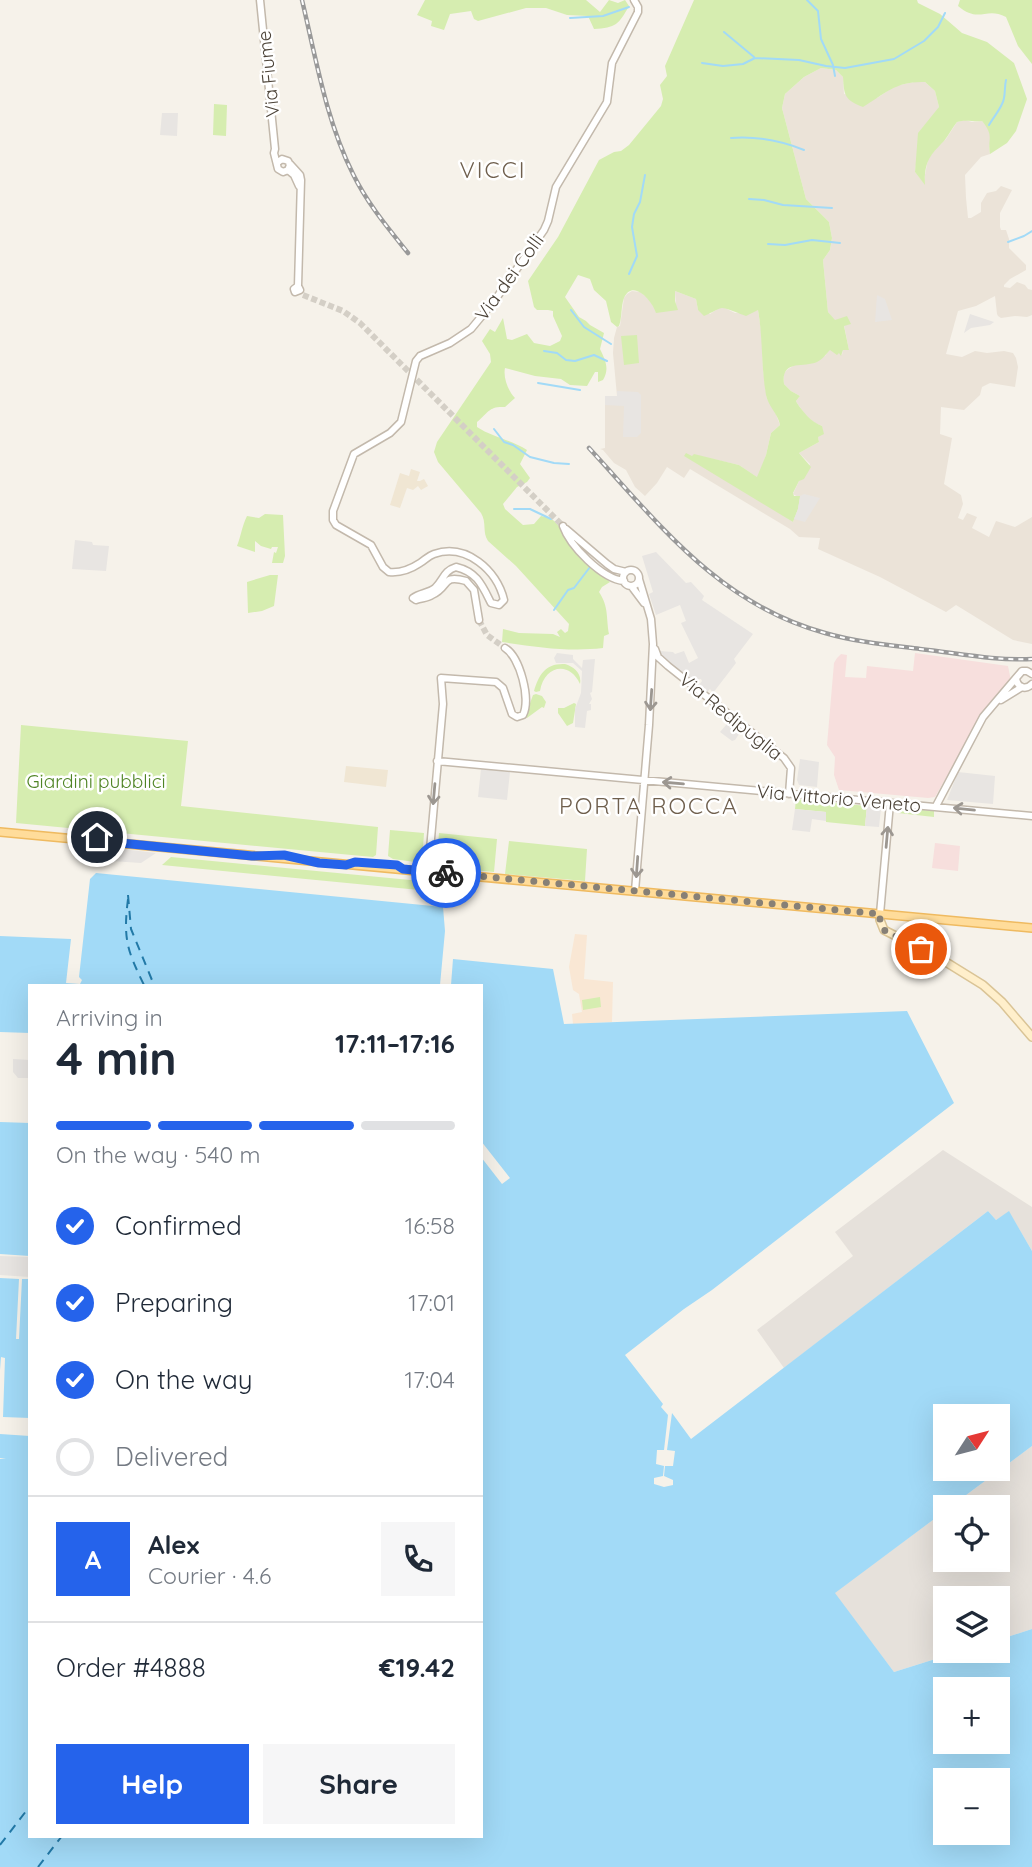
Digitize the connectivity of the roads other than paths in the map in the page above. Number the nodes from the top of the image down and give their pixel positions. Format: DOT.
graph roads {
  1 [pos="260,0"];
  2 [pos="634,0"];
  3 [pos="279,161"];
  4 [pos="289,167"];
  5 [pos="300,291"];
  6 [pos="626,572"];
  7 [pos="639,579"];
  8 [pos="624,581"];
  9 [pos="632,587"];
  10 [pos="648,608"];
  11 [pos="480,620"];
  12 [pos="653,644"];
  13 [pos="505,648"];
  14 [pos="1032,662"];
  15 [pos="668,666"];
  16 [pos="1030,673"];
  17 [pos="652,674"];
  18 [pos="1016,678"];
  19 [pos="1032,684"];
  20 [pos="1022,687"];
  21 [pos="993,704"];
  22 [pos="437,764"];
  23 [pos="643,780"];
  24 [pos="789,794"];
  25 [pos="890,803"];
  26 [pos="936,806"];
  27 [pos="1032,816"];
  28 [pos="0,832"];
  29 [pos="428,872"];
  30 [pos="635,891"];
  31 [pos="880,914"];
  32 [pos="924,923"];
  33 [pos="1032,928"];
  34 [pos="921,949"];
  35 [pos="1032,1037"];
  1 -- 3 [label="street, Via Fiume"];
  2 -- 11 [label="street, Via dei Colli"];
  3 -- 4 [label="street"];
  3 -- 4 [label="street"];
  4 -- 5 [label="street"];
  6 -- 7 [label="street"];
  6 -- 8 [label="street"];
  6 -- 8 [label="street"];
  7 -- 9 [label="street"];
  7 -- 10 [label="street"];
  8 -- 9 [label="street"];
  9 -- 10 [label="street"];
  10 -- 12 [label="street"];
  12 -- 15 [label="street, Via Redipuglia"];
  12 -- 17 [label="street"];
  13 -- 22 [label="street"];
  14 -- 16 [label="street"];
  15 -- 17 [label="street, Via Redipuglia"];
  15 -- 24 [label="street, Via Redipuglia"];
  16 -- 18 [label="street"];
  17 -- 23 [label="street, one-way"];
  18 -- 20 [label="street"];
  18 -- 21 [label="street"];
  19 -- 20 [label="street"];
  20 -- 21 [label="street"];
  21 -- 26 [label="street"];
  22 -- 23 [label="street, Via Vittorio Veneto"];
  22 -- 29 [label="street, one-way"];
  24 -- 23 [label="street, Via Vittorio Veneto, one-way"];
  23 -- 30 [label="street, one-way"];
  24 -- 25 [label="street, Via Vittorio Veneto"];
  25 -- 26 [label="street, Via Vittorio Veneto"];
  31 -- 25 [label="street, one-way"];
  27 -- 26 [label="street, Via Vittorio Veneto, one-way"];
  28 -- 29 [label="main road"];
  29 -- 30 [label="main road"];
  30 -- 31 [label="main road"];
  31 -- 33 [label="main road"];
  31 -- 34 [label="main road"];
  32 -- 34 [label="street"];
  34 -- 35 [label="main road"];
}
